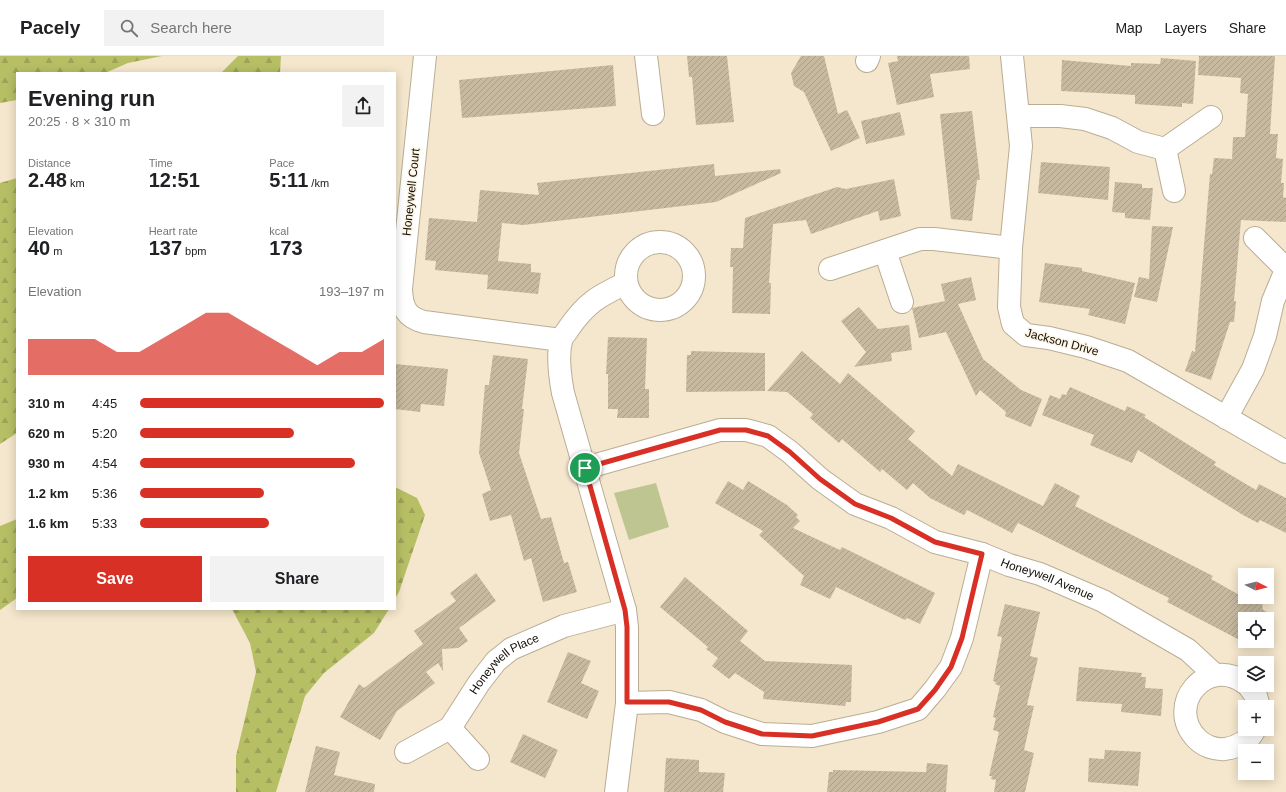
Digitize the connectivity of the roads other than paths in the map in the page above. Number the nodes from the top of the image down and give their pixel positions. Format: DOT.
graph roads {
  1 [pos="425,56"];
  2 [pos="646,56"];
  3 [pos="1012,56"];
  4 [pos="653,114"];
  5 [pos="1019,116"];
  6 [pos="1211,117"];
  7 [pos="1165,149"];
  8 [pos="1174,192"];
  9 [pos="1255,238"];
  10 [pos="1011,248"];
  11 [pos="885,251"];
  12 [pos="830,269"];
  13 [pos="1286,269"];
  14 [pos="626,283"];
  15 [pos="902,302"];
  16 [pos="561,340"];
  17 [pos="1226,418"];
  18 [pos="1286,452"];
  19 [pos="585,468"];
  20 [pos="982,554"];
  21 [pos="625,610"];
  22 [pos="1215,675"];
  23 [pos="1238,678"];
  24 [pos="627,702"];
  25 [pos="450,728"];
  26 [pos="1250,736"];
  27 [pos="406,752"];
  28 [pos="478,759"];
  29 [pos="616,791"];
  1 -- 16 [label="street, Honeywell Court"];
  2 -- 4 [label="street"];
  3 -- 5 [label="street, Jackson Drive"];
  5 -- 7 [label="street"];
  5 -- 10 [label="street, Jackson Drive"];
  6 -- 7 [label="street"];
  7 -- 8 [label="street"];
  9 -- 13 [label="street"];
  10 -- 11 [label="street"];
  10 -- 17 [label="street, Jackson Drive"];
  11 -- 12 [label="street"];
  11 -- 15 [label="street"];
  13 -- 17 [label="street"];
  14 -- 16 [label="street"];
  16 -- 19 [label="street"];
  17 -- 18 [label="street, Jackson Drive"];
  19 -- 20 [label="street, Honeywell Avenue"];
  19 -- 21 [label="street"];
  20 -- 22 [label="street, Honeywell Avenue"];
  20 -- 24 [label="street"];
  21 -- 24 [label="street"];
  21 -- 25 [label="street, Honeywell Place"];
  22 -- 23 [label="street"];
  22 -- 26 [label="street"];
  24 -- 29 [label="street"];
  25 -- 27 [label="street, Honeywell Place"];
  25 -- 28 [label="street"];
}
